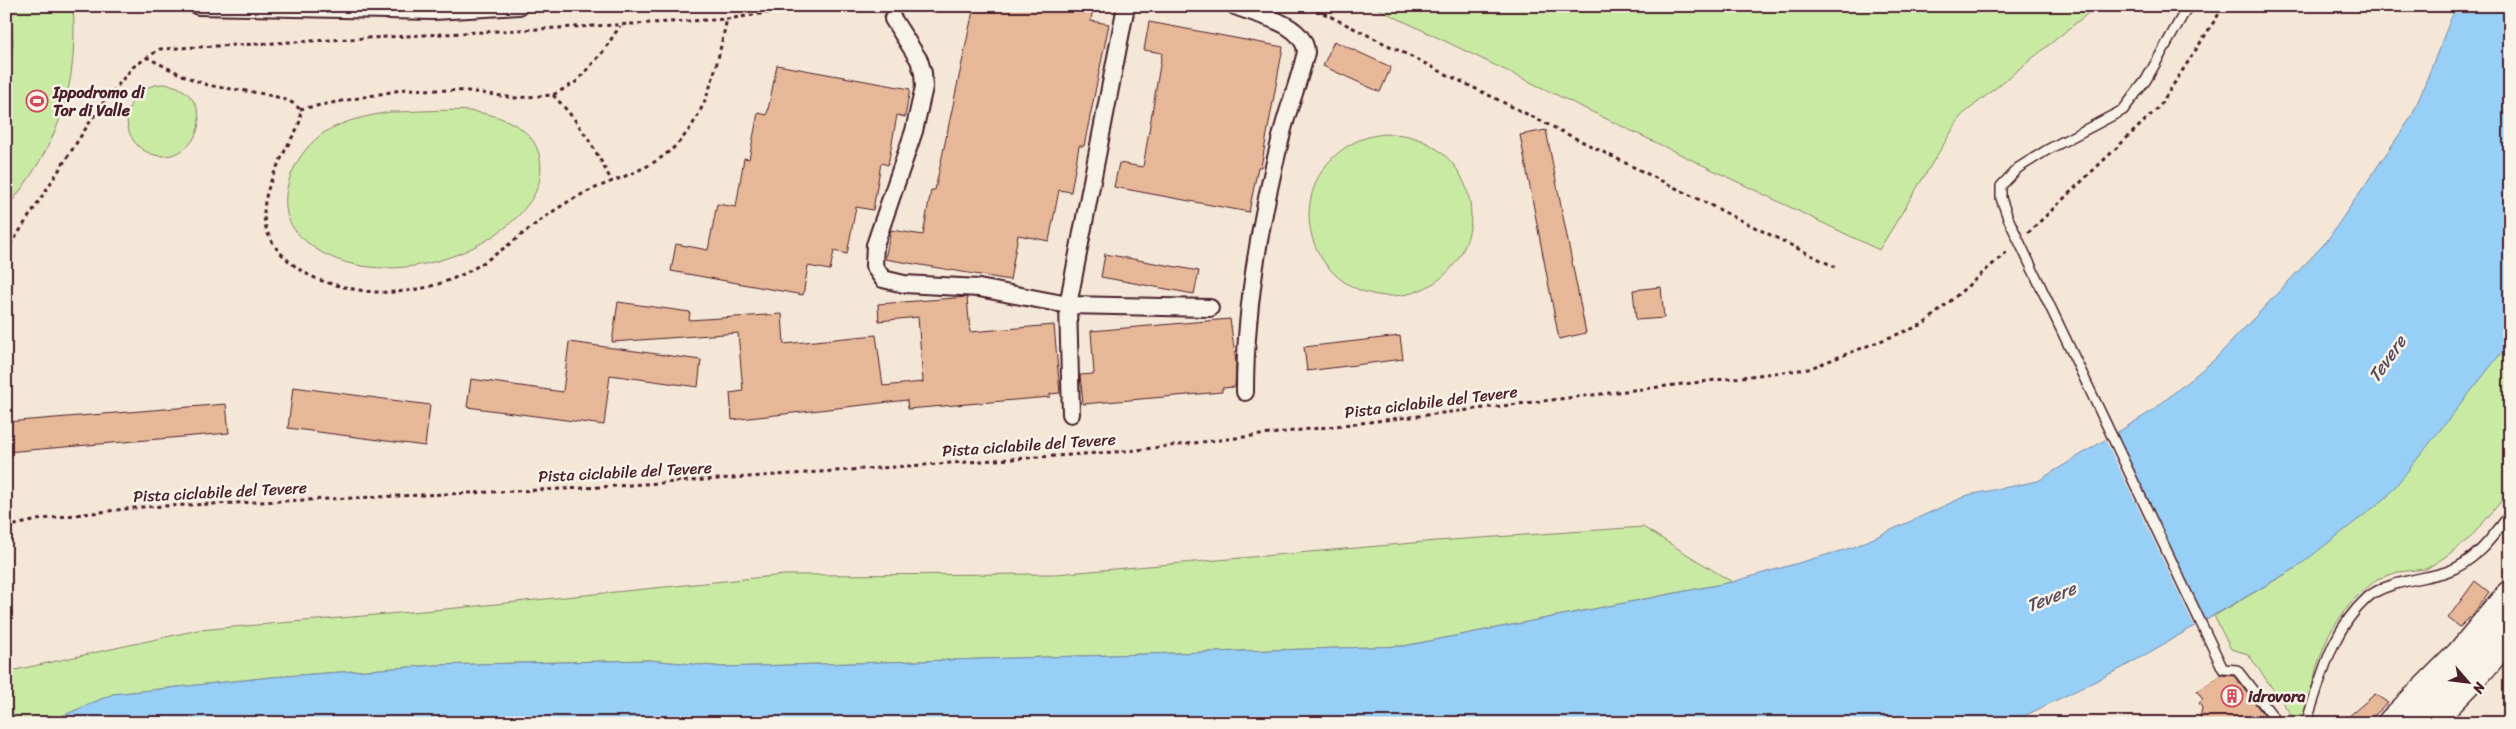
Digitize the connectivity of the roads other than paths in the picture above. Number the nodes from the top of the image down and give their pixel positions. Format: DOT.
graph roads {
  1 [pos="198,6"];
  2 [pos="519,6"];
  3 [pos="1126,6"];
  4 [pos="1235,6"];
  5 [pos="2188,6"];
  6 [pos="893,19"];
  7 [pos="1068,305"];
  8 [pos="1210,308"];
  9 [pos="1245,392"];
  10 [pos="1071,414"];
  11 [pos="2510,514"];
  12 [pos="2510,595"];
  13 [pos="2510,634"];
  14 [pos="2278,723"];
  15 [pos="2306,723"];
  16 [pos="2392,723"];
  17 [pos="2428,723"];
  1 -- 2 [label="street"];
  3 -- 7 [label="street"];
  4 -- 9 [label="street"];
  5 -- 14 [label="lane, bridge"];
  6 -- 7 [label="street"];
  7 -- 8 [label="street"];
  7 -- 10 [label="street"];
  11 -- 15 [label="lane"];
  12 -- 16 [label="highway"];
  13 -- 17 [label="highway"];
}
